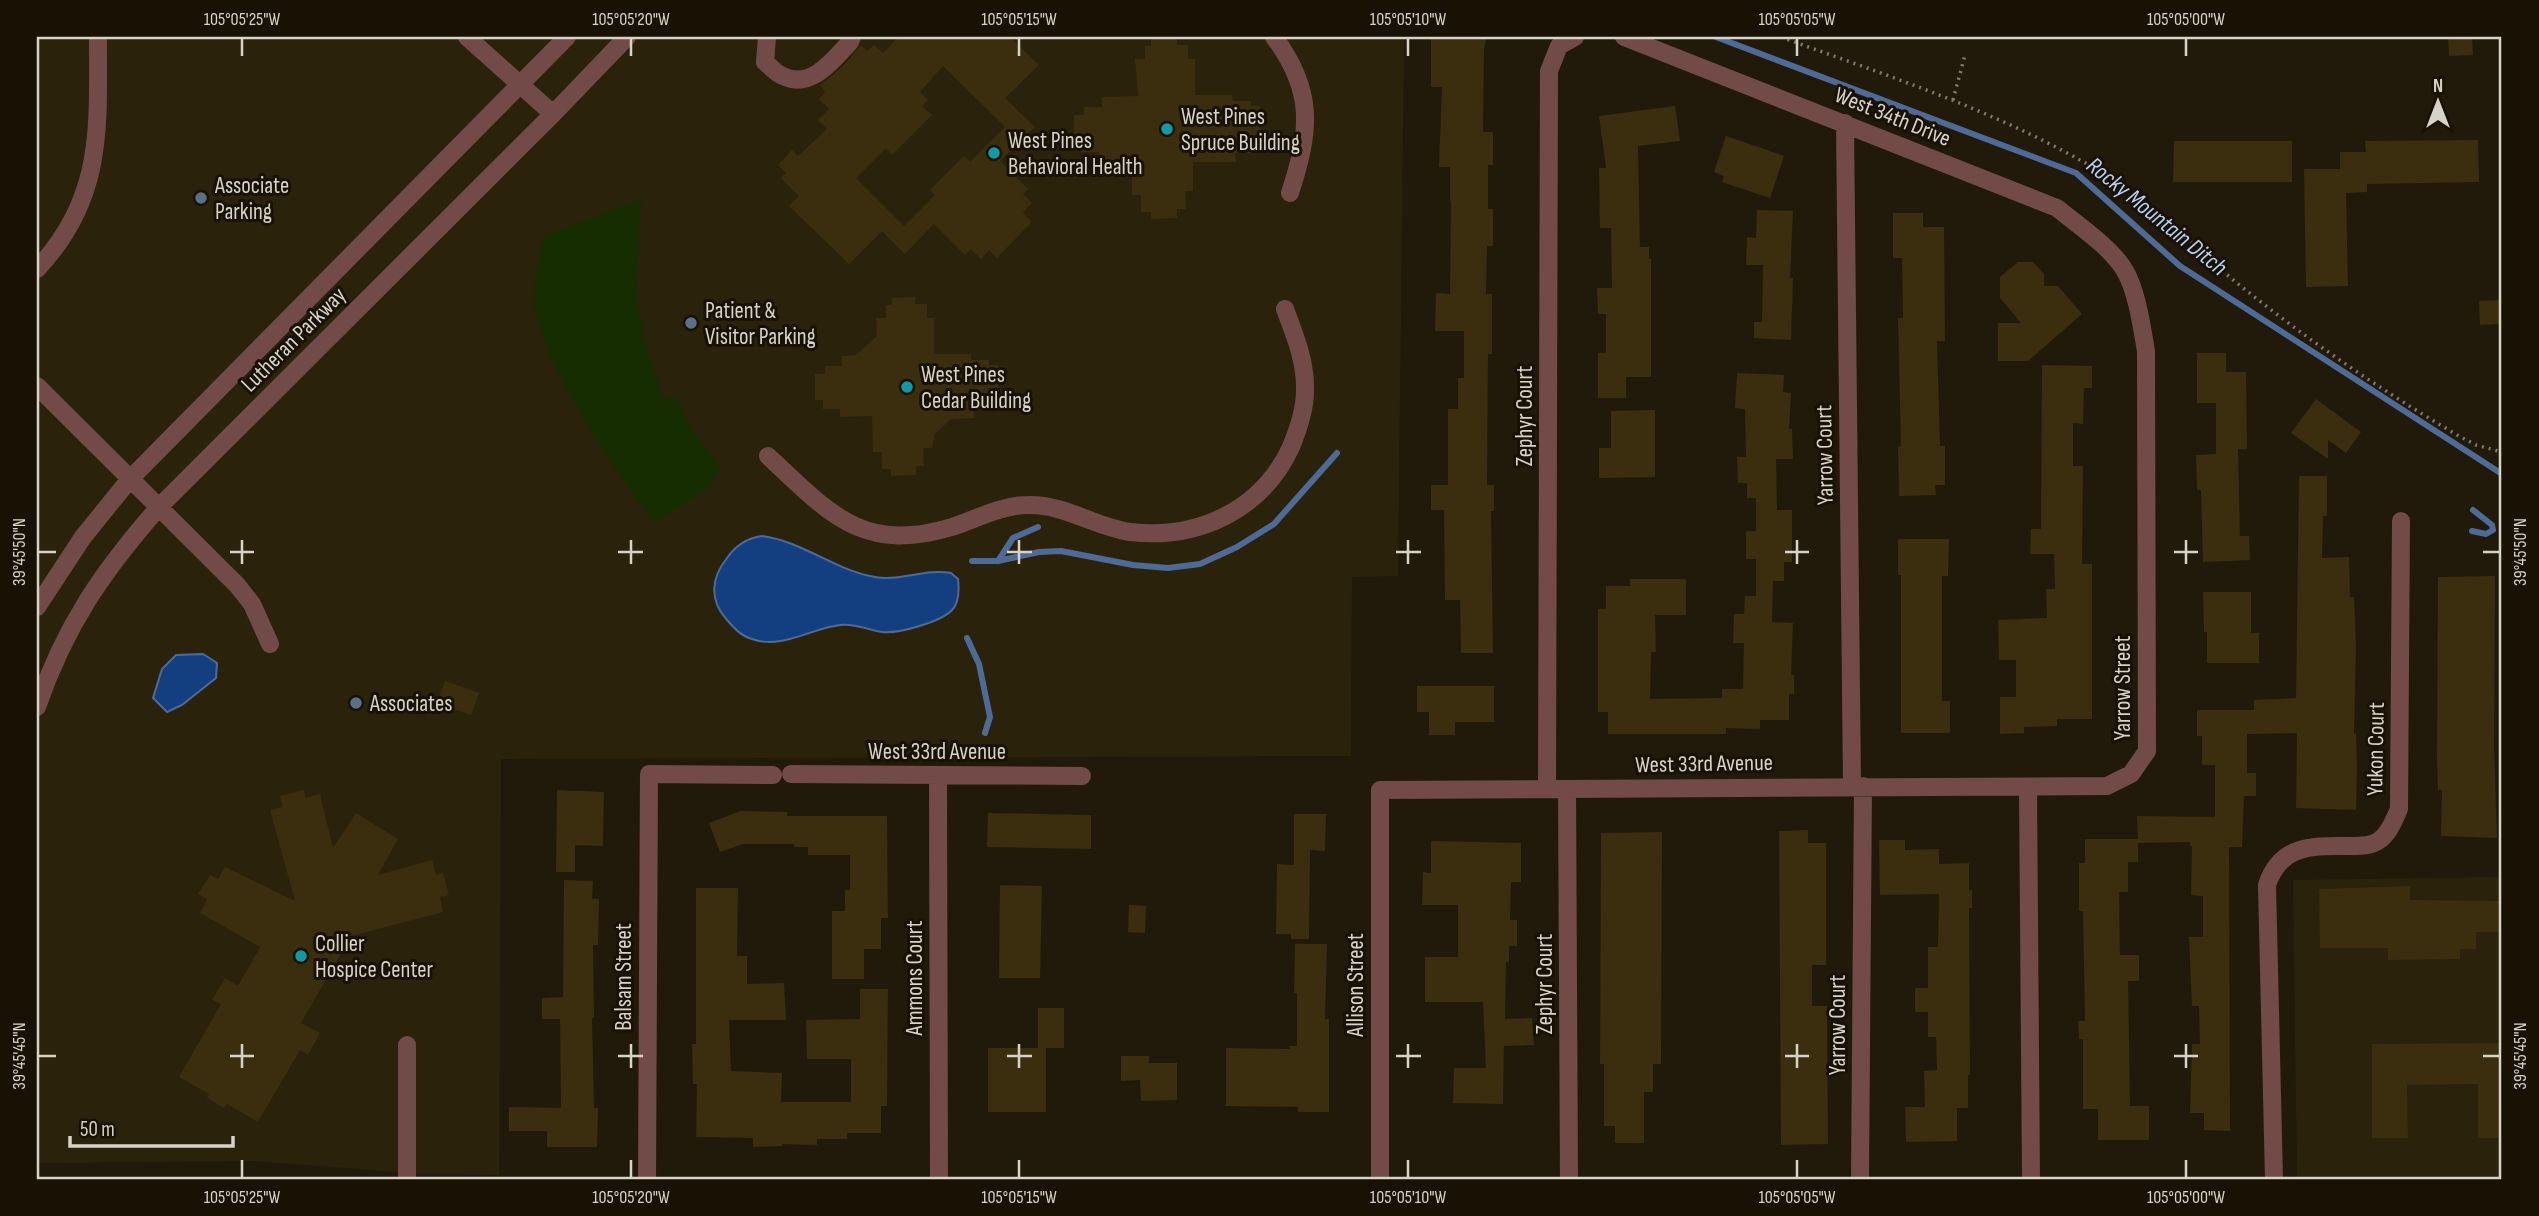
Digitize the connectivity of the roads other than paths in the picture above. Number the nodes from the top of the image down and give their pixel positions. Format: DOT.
graph roads {
  1 [pos="98,37"];
  2 [pos="467,37"];
  3 [pos="567,37"];
  4 [pos="627,37"];
  5 [pos="767,37"];
  6 [pos="852,37"];
  7 [pos="1274,37"];
  8 [pos="1575,37"];
  9 [pos="1624,37"];
  10 [pos="519,83"];
  11 [pos="553,114"];
  12 [pos="1845,123"];
  13 [pos="1290,193"];
  14 [pos="37,269"];
  15 [pos="2125,271"];
  16 [pos="1286,309"];
  17 [pos="37,386"];
  18 [pos="768,456"];
  19 [pos="130,479"];
  20 [pos="159,508"];
  21 [pos="2402,520"];
  22 [pos="37,607"];
  23 [pos="270,644"];
  24 [pos="37,708"];
  25 [pos="649,774"];
  26 [pos="1083,776"];
  27 [pos="938,777"];
  28 [pos="1857,786"];
  29 [pos="1547,788"];
  30 [pos="2028,788"];
  31 [pos="1567,789"];
  32 [pos="1380,790"];
  33 [pos="407,1045"];
  34 [pos="407,1179"];
  35 [pos="647,1179"];
  36 [pos="939,1179"];
  37 [pos="1380,1179"];
  38 [pos="1569,1179"];
  39 [pos="1860,1179"];
  40 [pos="2031,1179"];
  41 [pos="2274,1179"];
  1 -- 14 [label="street"];
  2 -- 10 [label="street"];
  3 -- 10 [label="street, Lutheran Parkway"];
  4 -- 11 [label="street, Lutheran Parkway"];
  5 -- 6 [label="street"];
  7 -- 13 [label="street"];
  8 -- 29 [label="street, Zephyr Court"];
  9 -- 12 [label="street, West 34th Drive"];
  10 -- 11 [label="street"];
  10 -- 19 [label="street, Lutheran Parkway"];
  11 -- 20 [label="street, Lutheran Parkway"];
  12 -- 15 [label="street, West 34th Drive"];
  12 -- 28 [label="street, Yarrow Court"];
  15 -- 30 [label="street, Yarrow Street"];
  16 -- 18 [label="street"];
  17 -- 19 [label="street"];
  19 -- 20 [label="street"];
  19 -- 22 [label="street, Lutheran Parkway"];
  20 -- 23 [label="street"];
  20 -- 24 [label="street, Lutheran Parkway"];
  21 -- 41 [label="street, Yukon Court"];
  25 -- 27 [label="street, West 33rd Avenue"];
  25 -- 35 [label="street, Balsam Street"];
  26 -- 27 [label="street, West 33rd Avenue"];
  27 -- 36 [label="street, Ammons Court"];
  28 -- 30 [label="street, West 33rd Avenue"];
  28 -- 31 [label="street, West 33rd Avenue"];
  28 -- 39 [label="street, Yarrow Court"];
  29 -- 31 [label="street, West 33rd Avenue"];
  29 -- 32 [label="street, West 33rd Avenue"];
  30 -- 40 [label="street"];
  31 -- 38 [label="street, Zephyr Court"];
  32 -- 37 [label="street, Allison Street"];
  33 -- 34 [label="street"];
}
